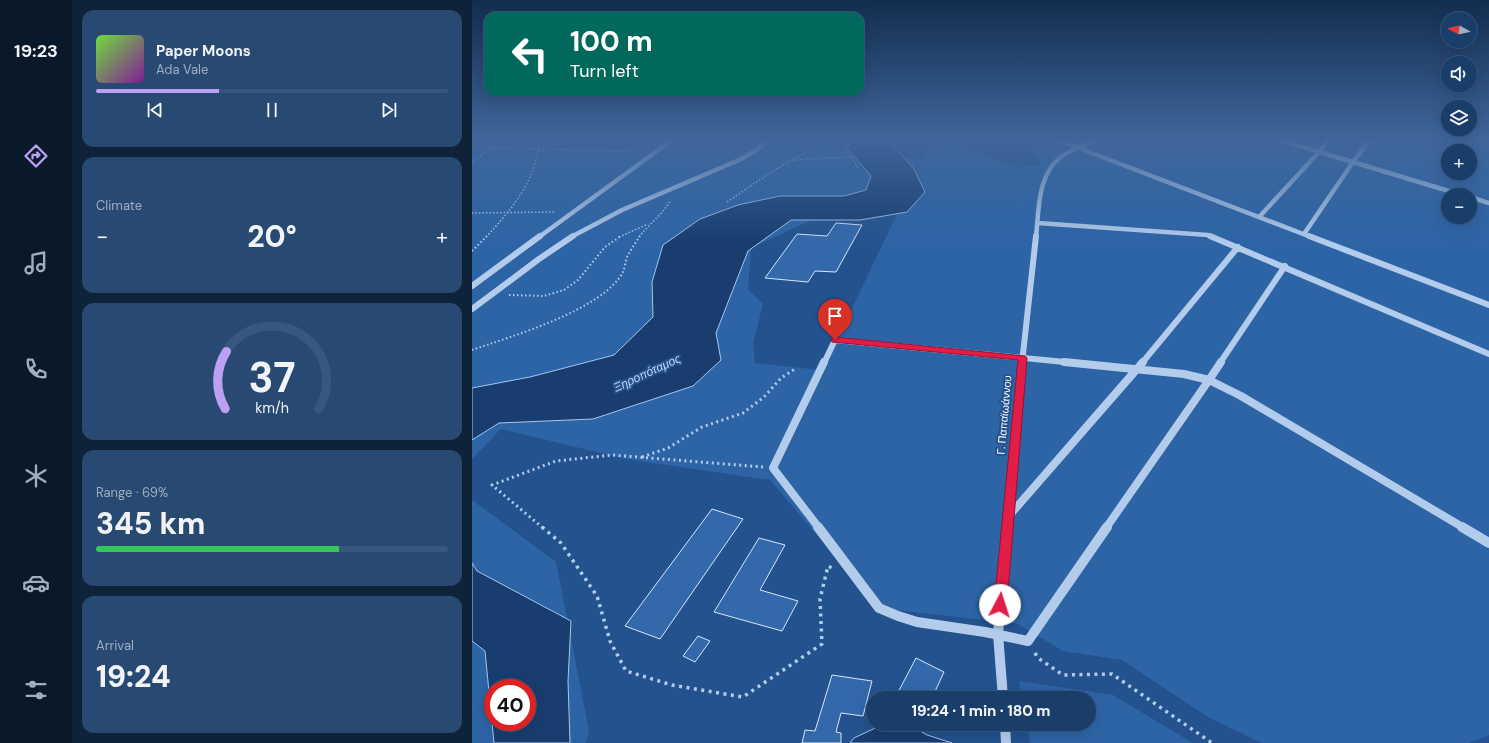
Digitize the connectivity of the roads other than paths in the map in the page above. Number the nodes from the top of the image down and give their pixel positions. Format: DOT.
graph roads {
  1 [pos="625,175"];
  2 [pos="705,175"];
  3 [pos="1044,175"];
  4 [pos="1152,175"];
  5 [pos="1298,175"];
  6 [pos="1344,175"];
  7 [pos="1394,175"];
  8 [pos="1441,189"];
  9 [pos="1477,200"];
  10 [pos="1489,204"];
  11 [pos="1260,216"];
  12 [pos="1038,223"];
  13 [pos="1304,234"];
  14 [pos="1238,247"];
  15 [pos="1285,266"];
  16 [pos="472,286"];
  17 [pos="1489,305"];
  18 [pos="472,309"];
  19 [pos="1489,354"];
  20 [pos="1022,358"];
  21 [pos="1137,370"];
  22 [pos="1209,380"];
  23 [pos="1008,517"];
  24 [pos="1489,543"];
  25 [pos="998,634"];
  26 [pos="1002,691"];
  27 [pos="1005,731"];
  28 [pos="1006,743"];
  1 -- 16 [label="street"];
  2 -- 18 [label="street"];
  3 -- 12 [label="street, Γ. Παπαϊωάννου"];
  4 -- 11 [label="street"];
  5 -- 11 [label="street"];
  6 -- 13 [label="street"];
  7 -- 8 [label="street"];
  9 -- 10 [label="street"];
  11 -- 13 [label="street"];
  12 -- 14 [label="street"];
  12 -- 20 [label="street, Γ. Παπαϊωάννου"];
  13 -- 17 [label="street"];
  14 -- 15 [label="street"];
  14 -- 21 [label="street"];
  15 -- 19 [label="street"];
  15 -- 22 [label="street"];
  20 -- 21 [label="street"];
  20 -- 23 [label="street, Γ. Παπαϊωάννου"];
  20 -- 25 [label="street"];
  21 -- 22 [label="street"];
  21 -- 23 [label="street"];
  22 -- 24 [label="street"];
  22 -- 25 [label="street"];
  23 -- 25 [label="street, Γ. Παπαϊωάννου"];
  25 -- 26 [label="street, Γ. Παπαϊωάννου"];
  27 -- 28 [label="street"];
}
